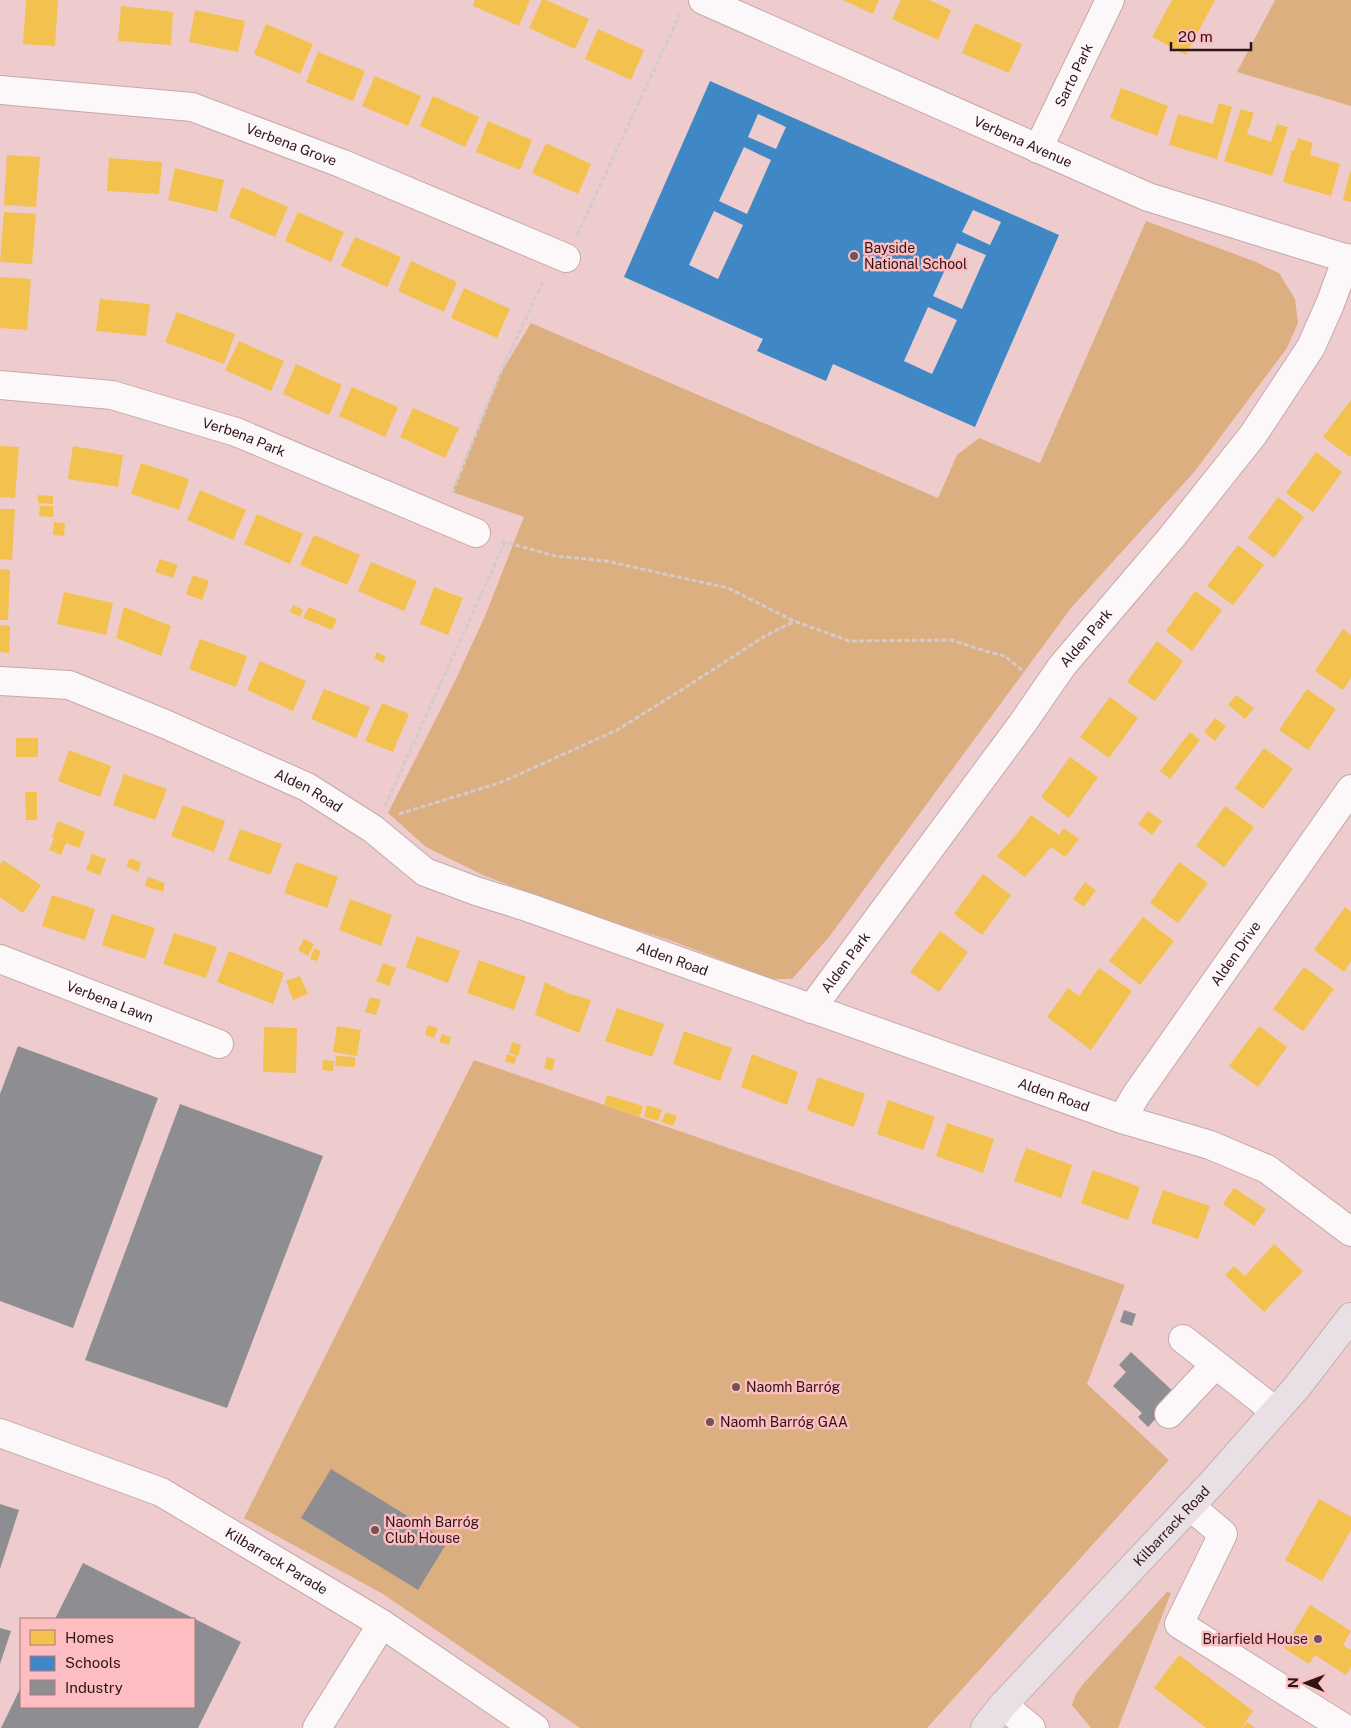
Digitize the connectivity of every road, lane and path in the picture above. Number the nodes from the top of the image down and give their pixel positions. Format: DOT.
graph roads {
  1 [pos="1110,0"];
  2 [pos="692,6"];
  3 [pos="0,90"];
  4 [pos="1038,149"];
  5 [pos="566,258"];
  6 [pos="1349,259"];
  7 [pos="0,385"];
  8 [pos="438,518"];
  9 [pos="476,534"];
  10 [pos="794,622"];
  11 [pos="1062,666"];
  12 [pos="0,681"];
  13 [pos="1351,789"];
  14 [pos="372,829"];
  15 [pos="0,959"];
  16 [pos="811,1009"];
  17 [pos="219,1044"];
  18 [pos="1122,1120"];
  19 [pos="1351,1232"];
  20 [pos="1351,1317"];
  21 [pos="1183,1339"];
  22 [pos="1215,1365"];
  23 [pos="1275,1411"];
  24 [pos="1169,1414"];
  25 [pos="0,1433"];
  26 [pos="1190,1506"];
  27 [pos="382,1624"];
  28 [pos="1003,1706"];
  29 [pos="317,1728"];
  30 [pos="535,1728"];
  31 [pos="984,1728"];
  32 [pos="1031,1728"];
  33 [pos="1344,1728"];
  1 -- 4 [label="street, Sarto Park"];
  2 -- 4 [label="street, Verbena Avenue"];
  2 -- 5 [label="path"];
  3 -- 5 [label="street, Verbena Grove"];
  4 -- 6 [label="street, Verbena Avenue"];
  5 -- 8 [label="path"];
  6 -- 11 [label="street, Alden Park"];
  7 -- 8 [label="street, Verbena Park"];
  8 -- 9 [label="street, Verbena Park"];
  10 -- 11 [label="path"];
  10 -- 14 [label="path"];
  10 -- 14 [label="path"];
  11 -- 16 [label="street, Alden Park"];
  12 -- 14 [label="street, Alden Road"];
  13 -- 18 [label="street, Alden Drive"];
  14 -- 16 [label="street, Alden Road"];
  15 -- 17 [label="street, Verbena Lawn"];
  16 -- 18 [label="street, Alden Road"];
  18 -- 19 [label="street, Alden Road"];
  20 -- 23 [label="main road, Kilbarrack Road"];
  21 -- 22 [label="street"];
  22 -- 23 [label="street"];
  22 -- 24 [label="street"];
  23 -- 26 [label="main road, Kilbarrack Road"];
  25 -- 27 [label="street, Kilbarrack Parade"];
  26 -- 28 [label="main road, Kilbarrack Road"];
  26 -- 33 [label="street"];
  27 -- 29 [label="street"];
  27 -- 30 [label="street, Kilbarrack Parade"];
  28 -- 31 [label="main road, Kilbarrack Road"];
  28 -- 32 [label="street"];
}
